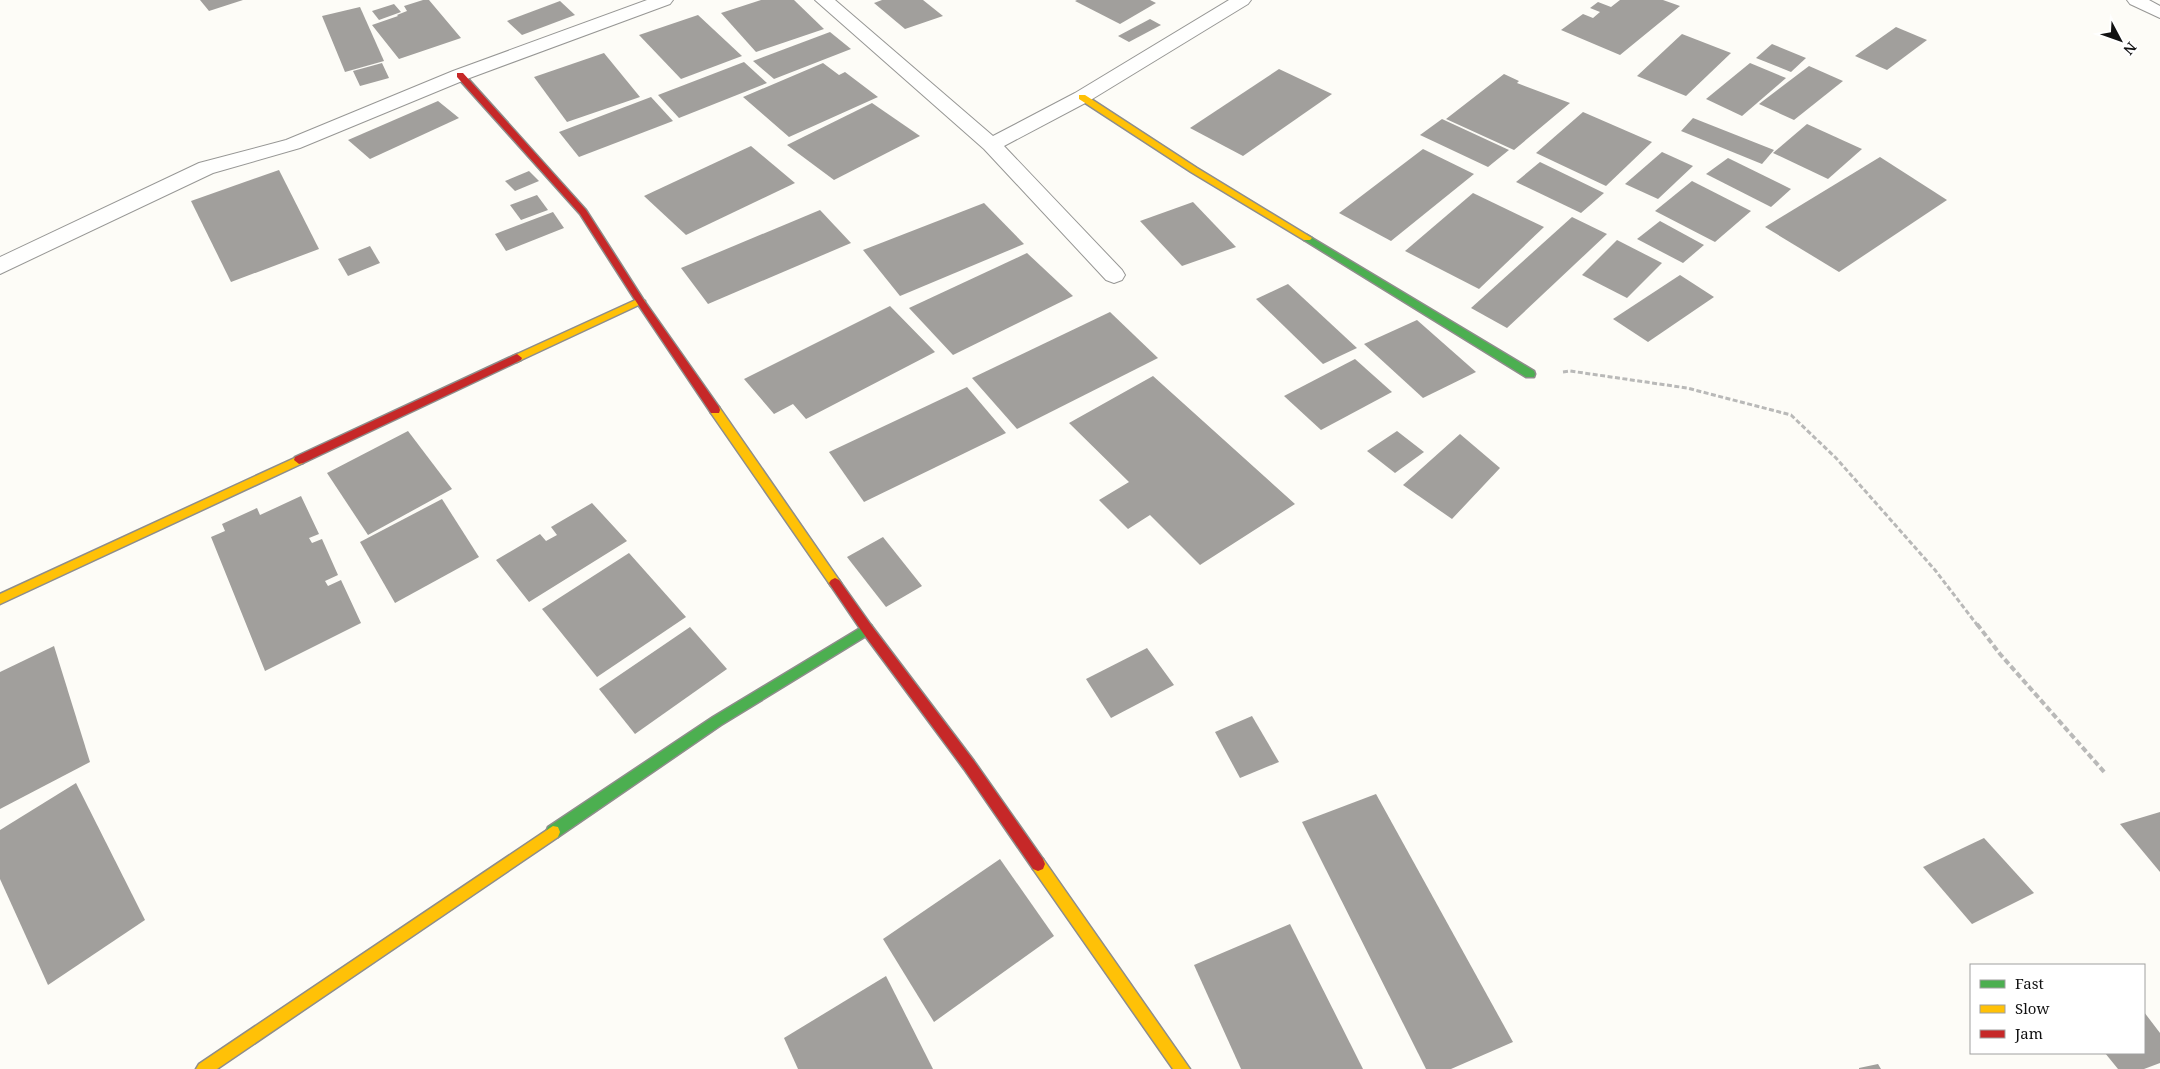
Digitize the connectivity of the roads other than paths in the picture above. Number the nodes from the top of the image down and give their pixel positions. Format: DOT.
graph roads {
  1 [pos="664,0"];
  2 [pos="824,0"];
  3 [pos="1242,0"];
  4 [pos="2136,0"];
  5 [pos="2160,13"];
  6 [pos="460,75"];
  7 [pos="1082,96"];
  8 [pos="991,145"];
  9 [pos="0,266"];
  10 [pos="1114,275"];
  11 [pos="640,301"];
  12 [pos="1530,374"];
  13 [pos="0,599"];
  14 [pos="867,629"];
  15 [pos="204,1069"];
  16 [pos="1182,1069"];
  1 -- 6 [label="street"];
  2 -- 8 [label="street"];
  3 -- 7 [label="street"];
  4 -- 5 [label="street"];
  6 -- 9 [label="street"];
  6 -- 11 [label="street"];
  7 -- 8 [label="street"];
  7 -- 12 [label="street"];
  8 -- 10 [label="street"];
  11 -- 13 [label="street"];
  11 -- 14 [label="street"];
  14 -- 15 [label="street"];
  14 -- 16 [label="street"];
}
